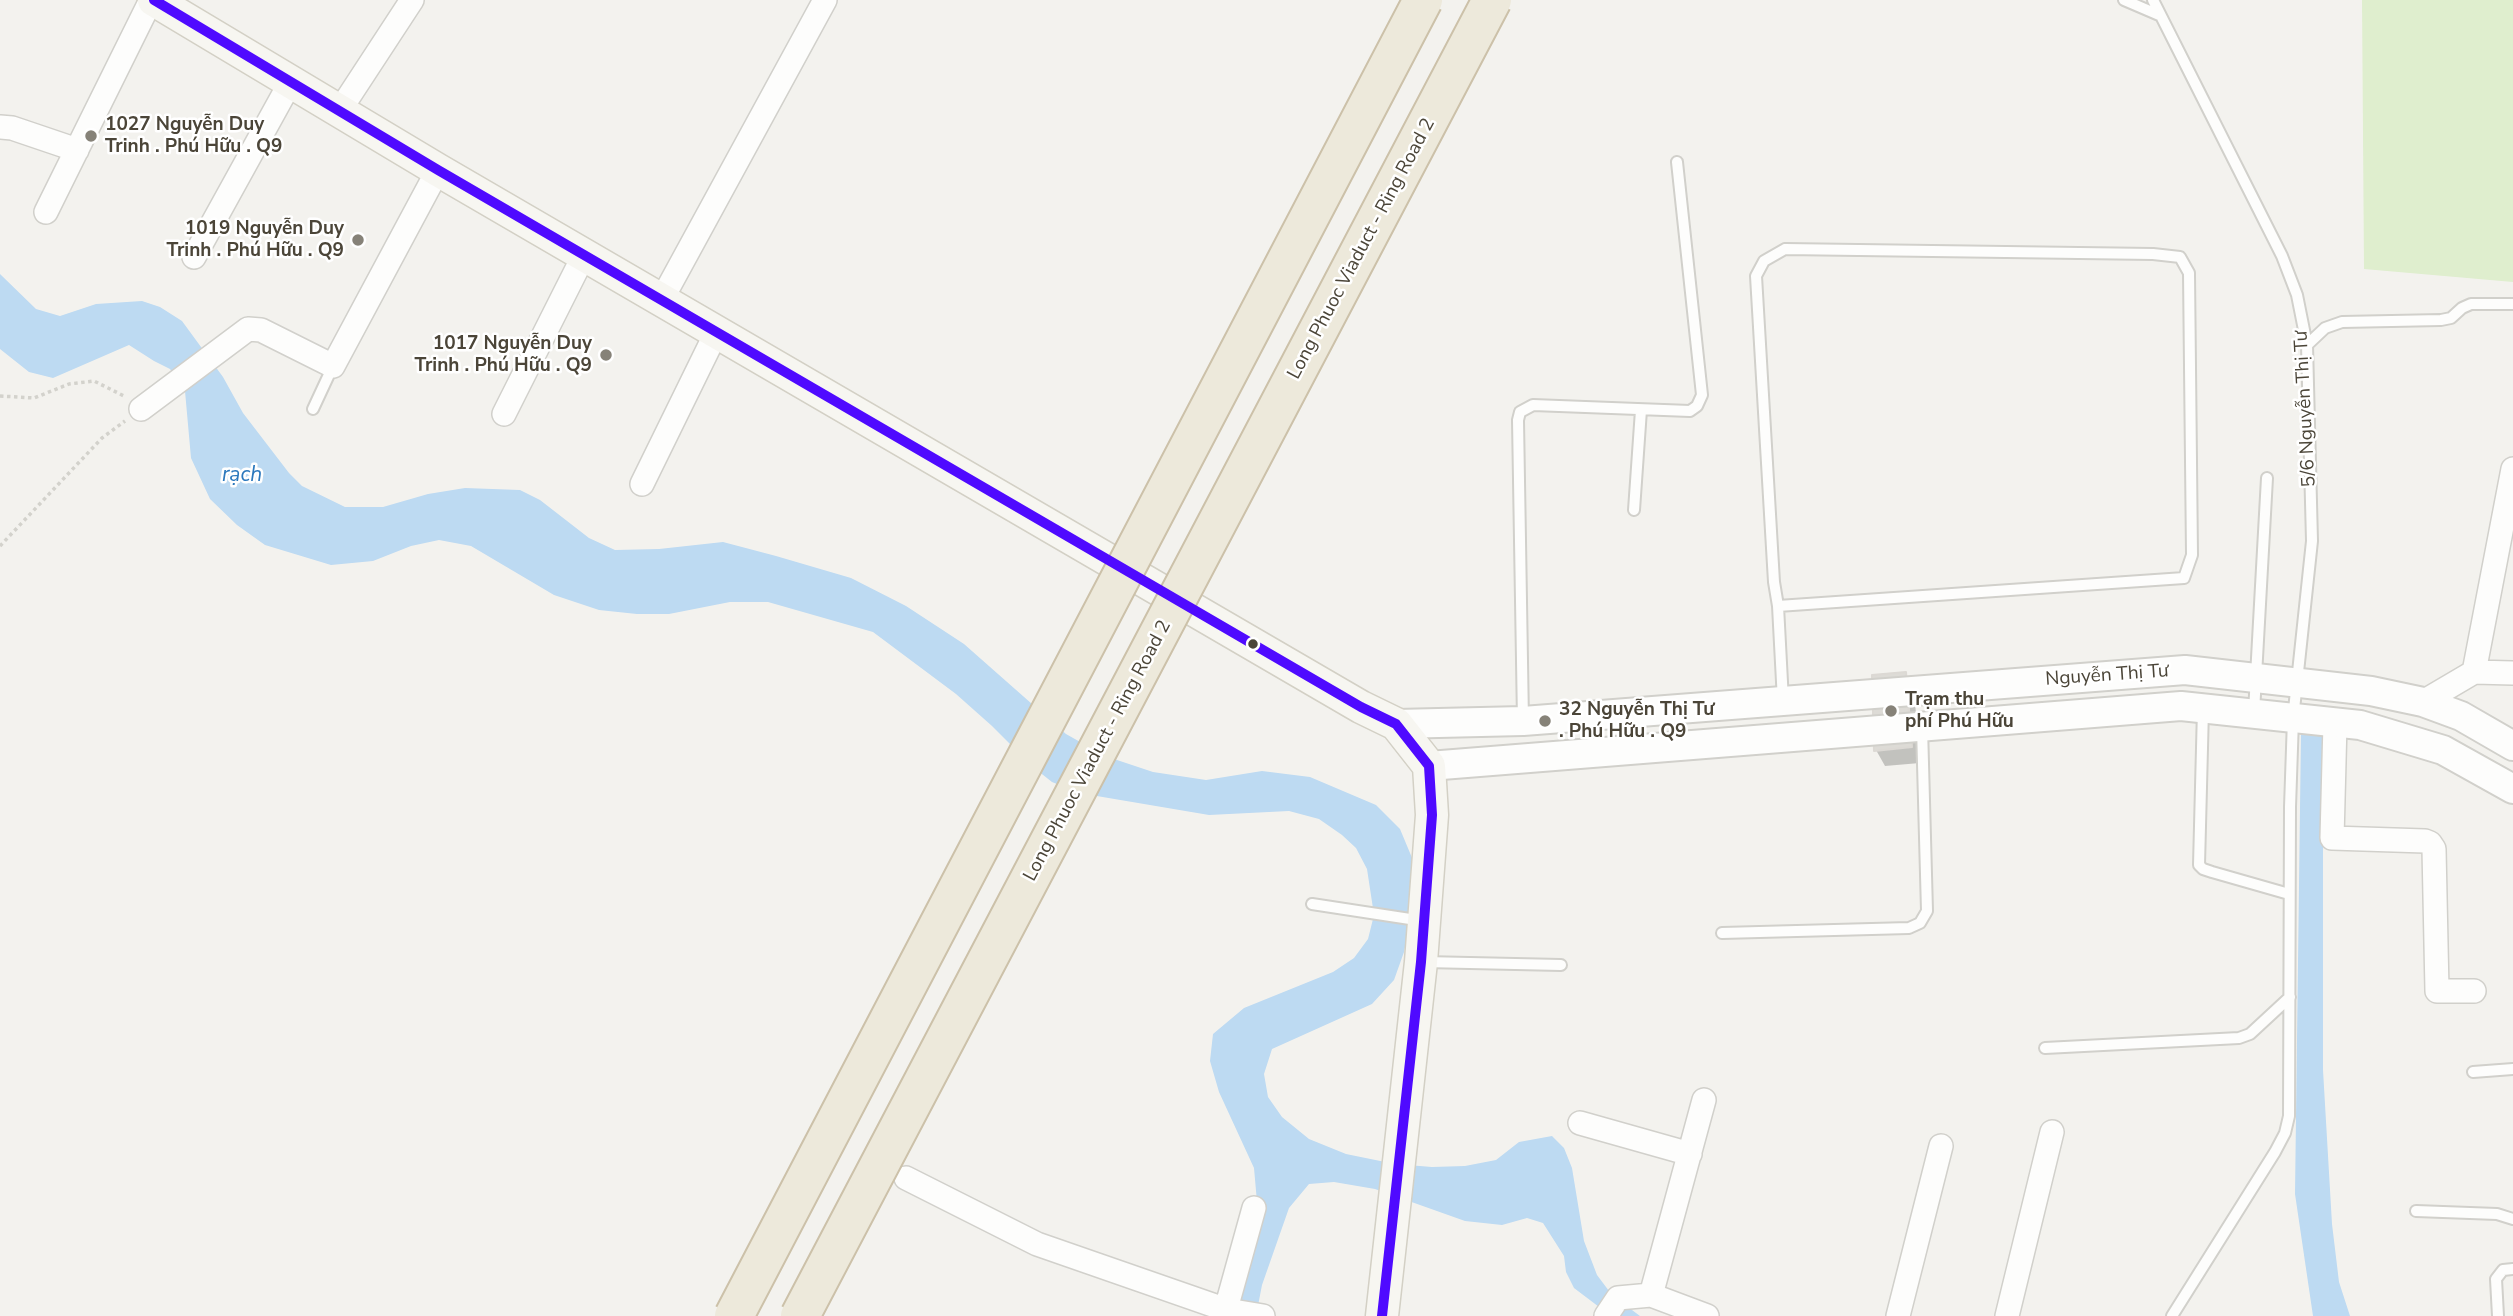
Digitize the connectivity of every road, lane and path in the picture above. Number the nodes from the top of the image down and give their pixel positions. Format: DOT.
graph roads {
  1 [pos="152,0"];
  2 [pos="412,0"];
  3 [pos="825,0"];
  4 [pos="1423,0"];
  5 [pos="1493,0"];
  6 [pos="2124,0"];
  7 [pos="2153,0"];
  8 [pos="2159,15"];
  9 [pos="290,83"];
  10 [pos="340,110"];
  11 [pos="0,127"];
  12 [pos="77,150"];
  13 [pos="1678,162"];
  14 [pos="438,170"];
  15 [pos="46,212"];
  16 [pos="584,255"];
  17 [pos="194,257"];
  18 [pos="662,299"];
  19 [pos="2513,304"];
  20 [pos="717,331"];
  21 [pos="2307,345"];
  22 [pos="332,366"];
  23 [pos="0,397"];
  24 [pos="141,409"];
  25 [pos="313,409"];
  26 [pos="1641,410"];
  27 [pos="504,414"];
  28 [pos="2513,469"];
  29 [pos="2267,478"];
  30 [pos="642,484"];
  31 [pos="1634,510"];
  32 [pos="0,545"];
  33 [pos="1778,606"];
  34 [pos="2473,672"];
  35 [pos="2513,673"];
  36 [pos="2257,678"];
  37 [pos="2296,683"];
  38 [pos="1783,701"];
  39 [pos="2423,702"];
  40 [pos="2203,709"];
  41 [pos="2254,715"];
  42 [pos="2293,719"];
  43 [pos="1523,721"];
  44 [pos="2335,723"];
  45 [pos="1396,724"];
  46 [pos="1922,727"];
  47 [pos="2513,746"];
  48 [pos="1429,766"];
  49 [pos="2513,789"];
  50 [pos="2290,894"];
  51 [pos="1311,904"];
  52 [pos="1424,921"];
  53 [pos="1722,933"];
  54 [pos="1421,962"];
  55 [pos="1561,965"];
  56 [pos="2474,991"];
  57 [pos="2290,997"];
  58 [pos="2045,1048"];
  59 [pos="2513,1069"];
  60 [pos="2473,1072"];
  61 [pos="1704,1100"];
  62 [pos="1580,1123"];
  63 [pos="2052,1132"];
  64 [pos="1941,1146"];
  65 [pos="1690,1154"];
  66 [pos="906,1178"];
  67 [pos="1254,1208"];
  68 [pos="2416,1212"];
  69 [pos="2513,1219"];
  70 [pos="2513,1269"];
  71 [pos="1651,1295"];
  72 [pos="1612,1307"];
  73 [pos="1225,1311"];
  74 [pos="734,1316"];
  75 [pos="800,1316"];
  76 [pos="1263,1316"];
  77 [pos="1382,1316"];
  78 [pos="1707,1316"];
  79 [pos="1898,1316"];
  80 [pos="2007,1316"];
  81 [pos="2172,1316"];
  82 [pos="2498,1316"];
  1 -- 9 [label="main road"];
  1 -- 12 [label="street"];
  2 -- 10 [label="street"];
  3 -- 18 [label="street"];
  4 -- 74 [label="highway, bridge"];
  5 -- 75 [label="highway, Long Phuoc Viaduct - Ring Road 2, bridge"];
  6 -- 8 [label="lane"];
  7 -- 8 [label="lane, 5/6 Nguyễn Thị Tư"];
  8 -- 21 [label="lane, 5/6 Nguyễn Thị Tư"];
  9 -- 10 [label="main road"];
  9 -- 17 [label="street"];
  10 -- 14 [label="main road"];
  11 -- 12 [label="street"];
  12 -- 15 [label="street"];
  13 -- 26 [label="lane"];
  14 -- 16 [label="main road"];
  14 -- 22 [label="street"];
  16 -- 18 [label="main road"];
  16 -- 27 [label="street"];
  18 -- 20 [label="main road"];
  19 -- 21 [label="lane"];
  20 -- 30 [label="street"];
  20 -- 45 [label="main road"];
  21 -- 37 [label="lane, 5/6 Nguyễn Thị Tư"];
  22 -- 24 [label="street"];
  22 -- 25 [label="lane"];
  23 -- 24 [label="path"];
  24 -- 32 [label="path"];
  26 -- 31 [label="lane"];
  26 -- 43 [label="lane"];
  28 -- 34 [label="street"];
  29 -- 36 [label="lane"];
  33 -- 33 [label="lane"];
  33 -- 38 [label="lane"];
  34 -- 35 [label="street"];
  34 -- 39 [label="street"];
  36 -- 37 [label="street, Nguyễn Thị Tư"];
  36 -- 38 [label="street, Nguyễn Thị Tư"];
  36 -- 41 [label="lane"];
  37 -- 39 [label="street, Nguyễn Thị Tư"];
  37 -- 42 [label="lane, 5/6 Nguyễn Thị Tư"];
  38 -- 43 [label="street, Nguyễn Thị Tư"];
  39 -- 47 [label="street, Nguyễn Thị Tư"];
  40 -- 41 [label="street, Nguyễn Thị Tư"];
  40 -- 46 [label="street, Nguyễn Thị Tư"];
  40 -- 50 [label="lane"];
  41 -- 42 [label="street, Nguyễn Thị Tư"];
  42 -- 44 [label="street, Nguyễn Thị Tư"];
  42 -- 50 [label="lane, 5/6 Nguyễn Thị Tư"];
  43 -- 45 [label="street, Nguyễn Thị Tư"];
  44 -- 49 [label="street, Nguyễn Thị Tư"];
  44 -- 56 [label="street"];
  45 -- 48 [label="main road"];
  46 -- 48 [label="street, Nguyễn Thị Tư"];
  46 -- 53 [label="lane"];
  48 -- 52 [label="main road"];
  50 -- 57 [label="lane, 5/6 Nguyễn Thị Tư"];
  51 -- 52 [label="lane"];
  52 -- 54 [label="main road"];
  54 -- 55 [label="lane"];
  54 -- 77 [label="main road"];
  57 -- 58 [label="lane"];
  57 -- 81 [label="lane, 5/6 Nguyễn Thị Tư"];
  59 -- 60 [label="lane"];
  61 -- 65 [label="street"];
  62 -- 65 [label="street"];
  63 -- 80 [label="street"];
  64 -- 79 [label="street"];
  65 -- 71 [label="street"];
  66 -- 73 [label="street"];
  67 -- 73 [label="street"];
  68 -- 69 [label="lane"];
  70 -- 82 [label="lane"];
  71 -- 72 [label="street"];
  71 -- 78 [label="street"];
  73 -- 76 [label="street"];
}
